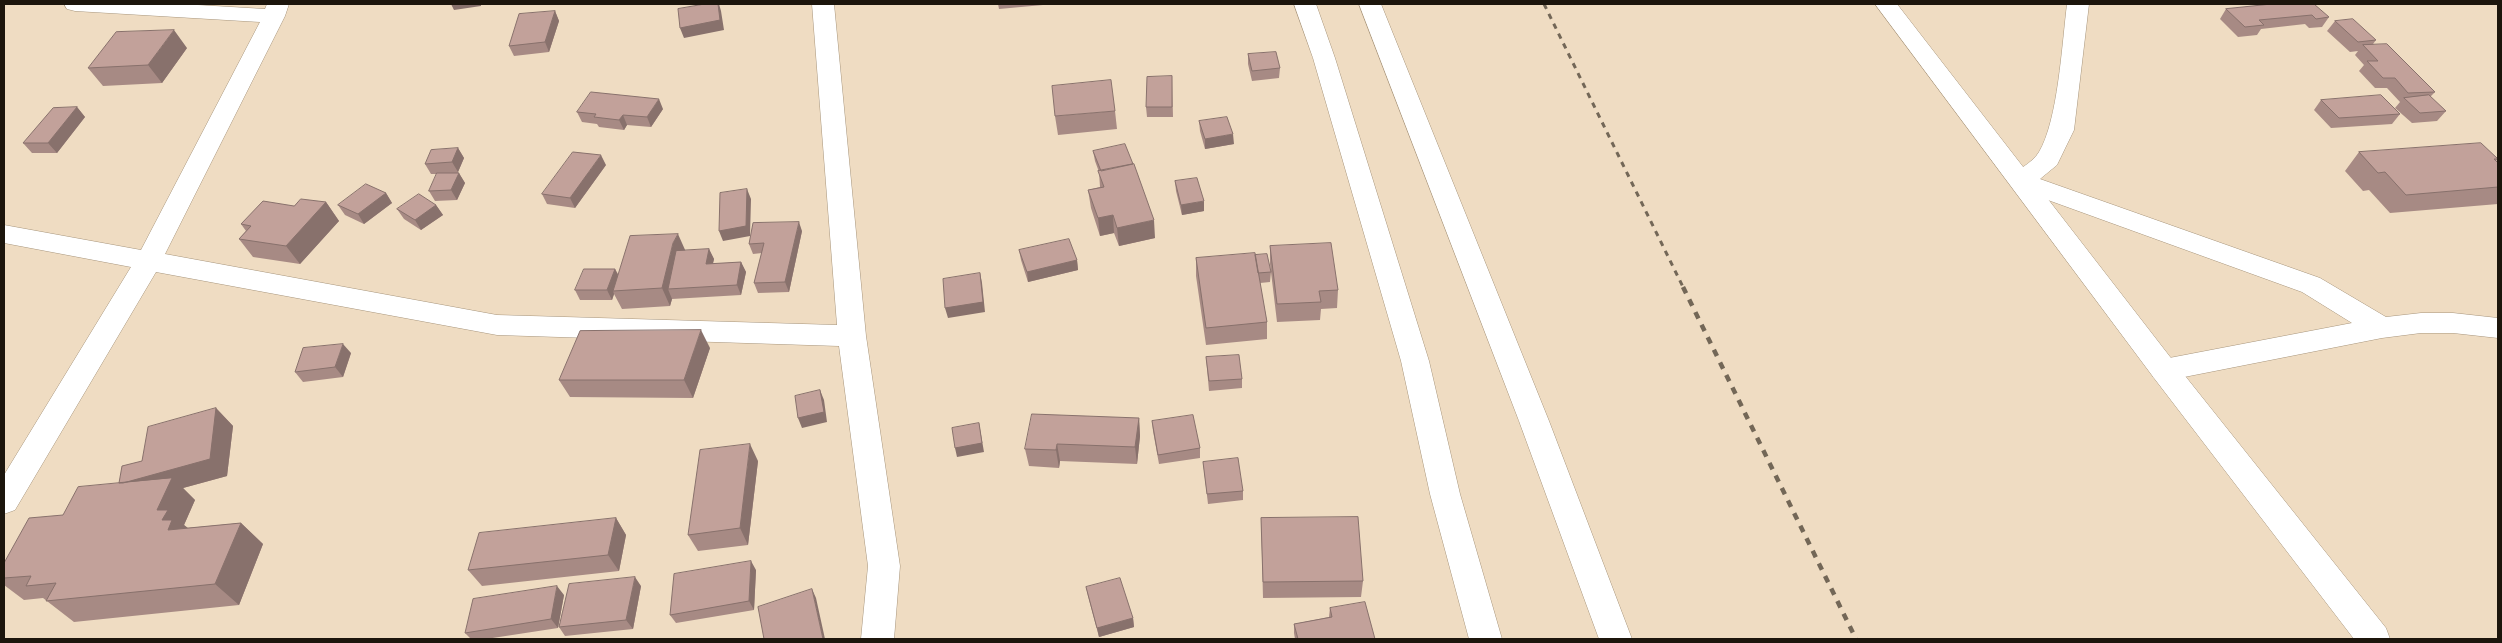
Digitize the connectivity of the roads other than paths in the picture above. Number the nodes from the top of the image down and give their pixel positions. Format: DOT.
graph roads {
  1 [pos="75,4"];
  2 [pos="823,4"];
  3 [pos="1305,4"];
  4 [pos="1370,4"];
  5 [pos="1886,4"];
  6 [pos="2078,4"];
  7 [pos="276,10"];
  8 [pos="2021,180"];
  9 [pos="4,234"];
  10 [pos="148,262"];
  11 [pos="2382,328"];
  12 [pos="2498,328"];
  13 [pos="852,336"];
  14 [pos="2164,370"];
  15 [pos="4,501"];
  16 [pos="878,639"];
  17 [pos="1486,639"];
  18 [pos="1616,639"];
  19 [pos="2374,639"];
  1 -- 7 [label="street"];
  2 -- 13 [label="street"];
  3 -- 17 [label="street"];
  4 -- 18 [label="street"];
  5 -- 8 [label="street"];
  6 -- 8 [label="street"];
  7 -- 10 [label="street"];
  8 -- 11 [label="street"];
  8 -- 14 [label="street"];
  9 -- 10 [label="street"];
  10 -- 13 [label="street"];
  10 -- 15 [label="street"];
  11 -- 12 [label="street"];
  11 -- 14 [label="street"];
  13 -- 16 [label="street"];
  14 -- 19 [label="street"];
}
